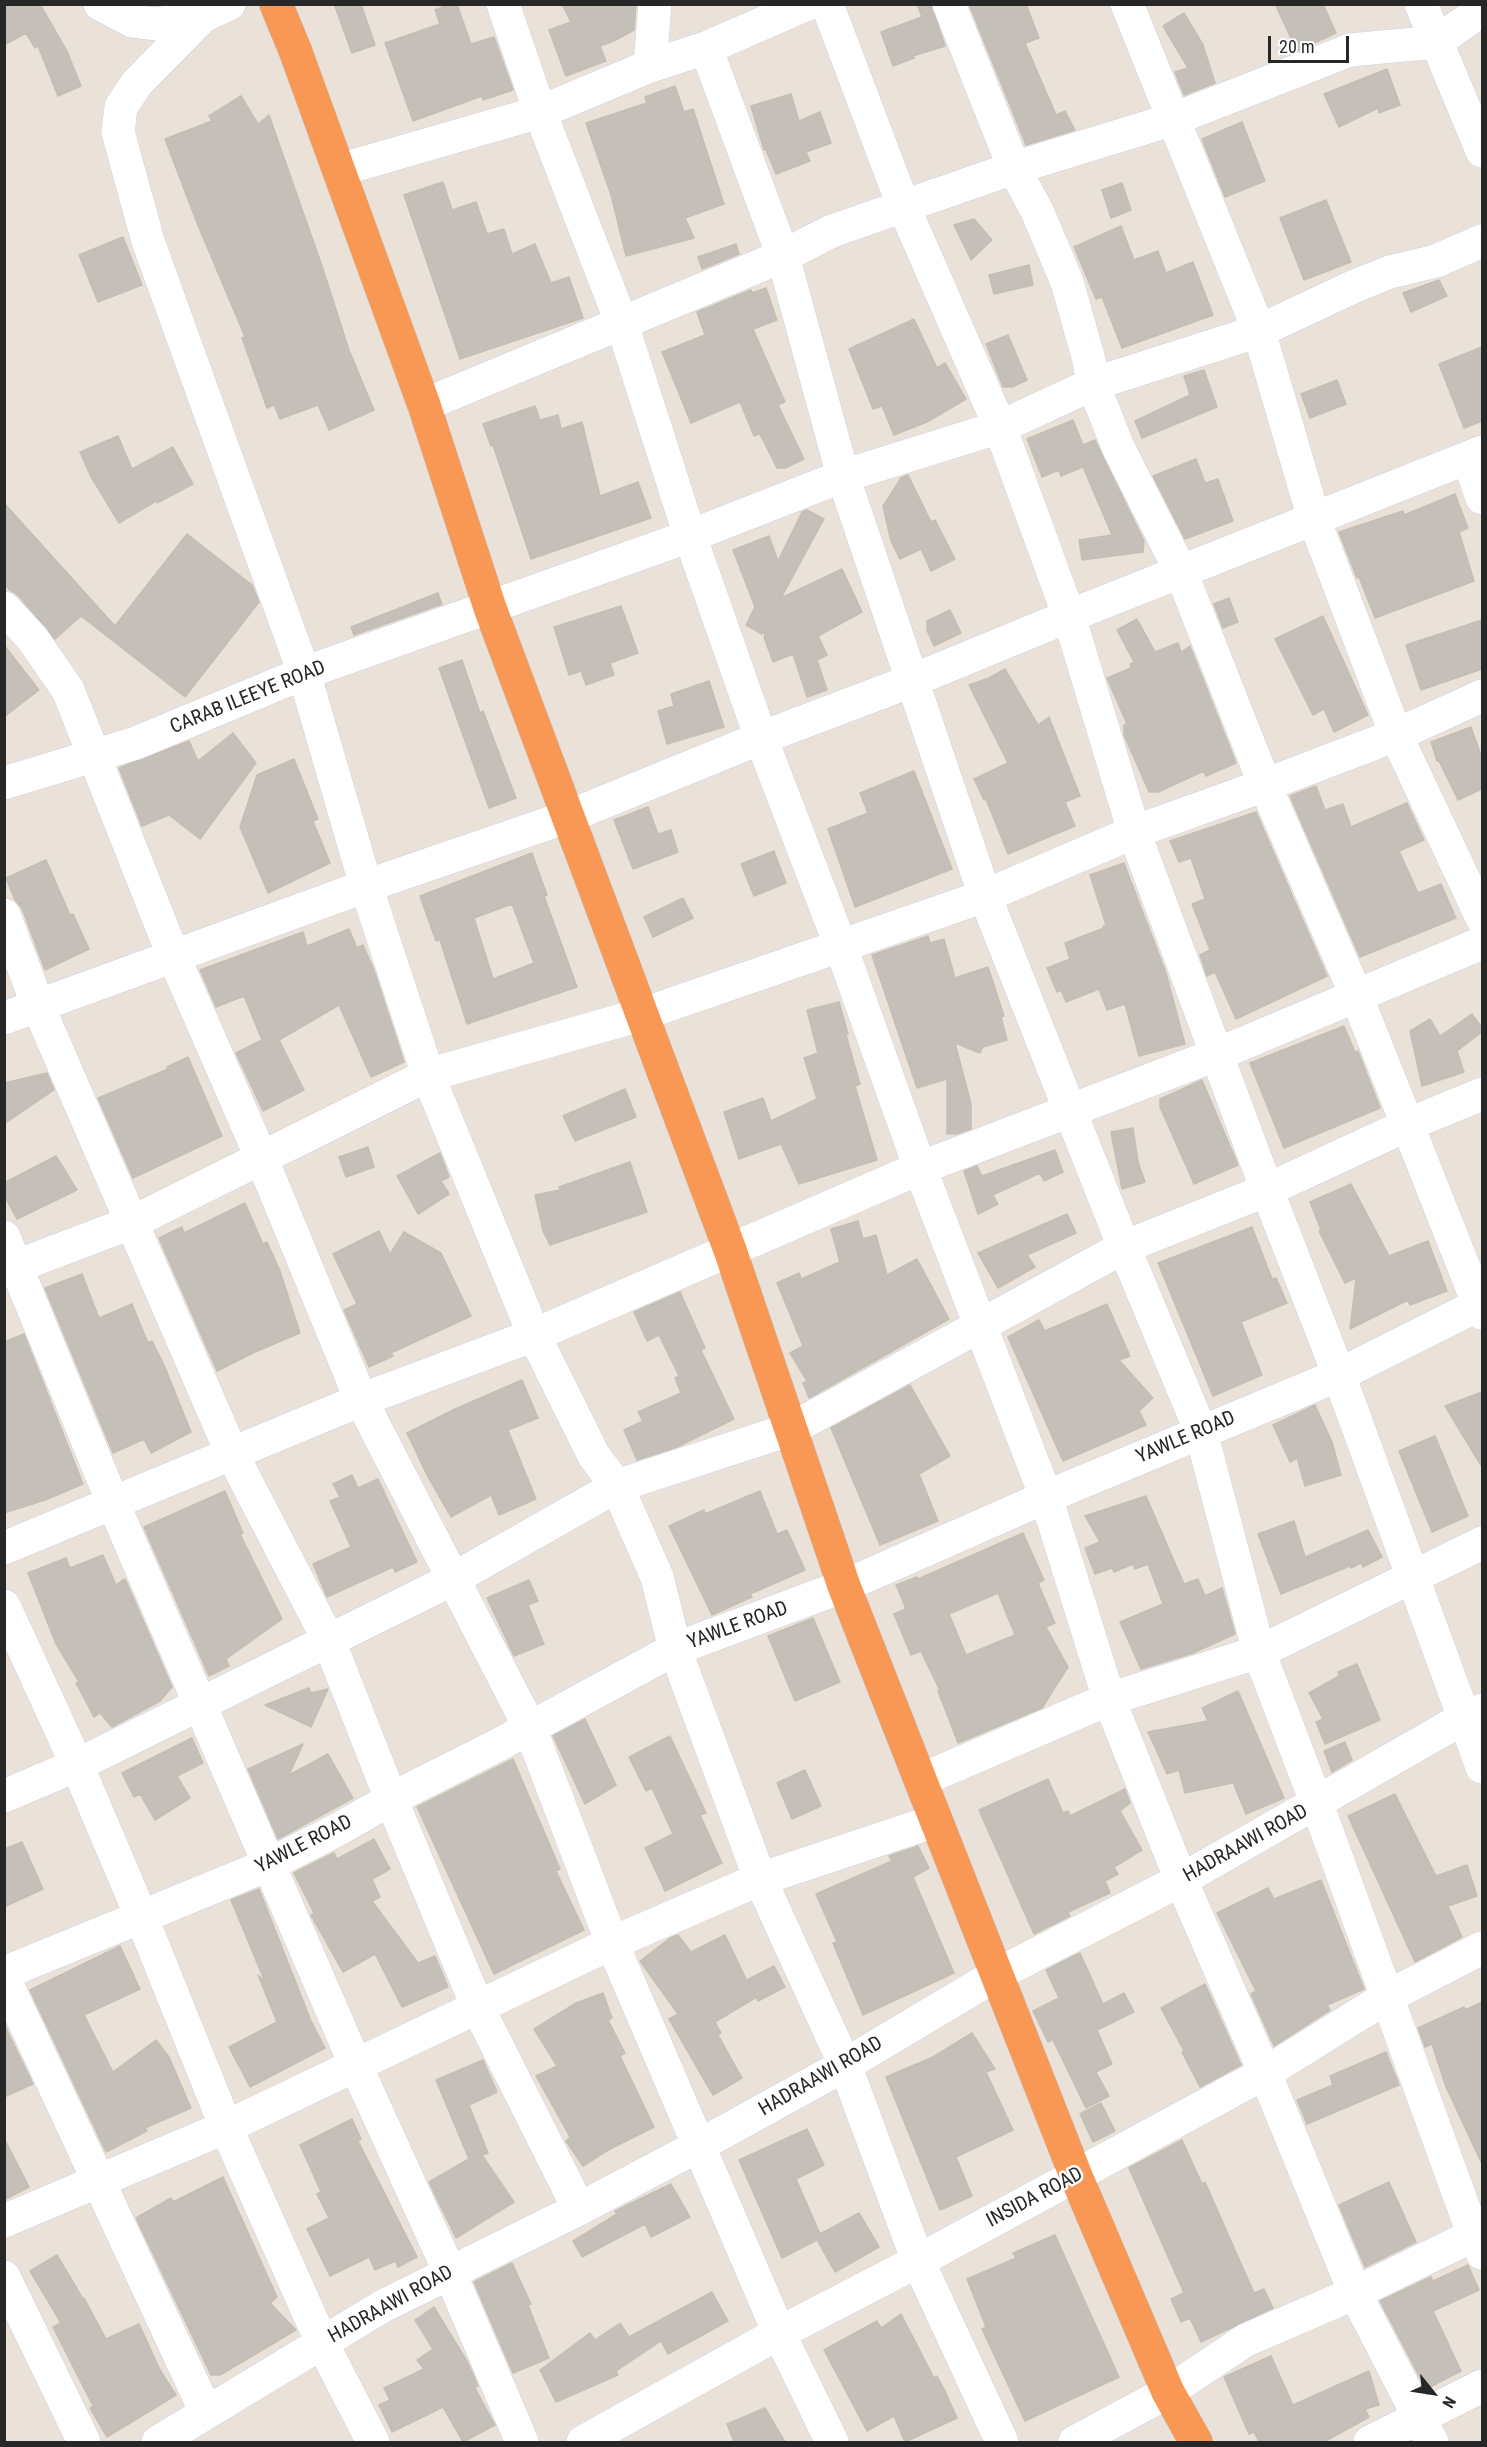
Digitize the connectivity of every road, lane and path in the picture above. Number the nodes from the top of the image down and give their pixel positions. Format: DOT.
graph roads {
  1 [pos="100,4"];
  2 [pos="276,4"];
  3 [pos="503,4"];
  4 [pos="656,4"];
  5 [pos="807,4"];
  6 [pos="827,4"];
  7 [pos="949,4"];
  8 [pos="1127,4"];
  9 [pos="1421,4"];
  10 [pos="216,10"];
  11 [pos="1482,10"];
  12 [pos="1436,42"];
  13 [pos="706,48"];
  14 [pos="650,66"];
  15 [pos="540,112"];
  16 [pos="1174,119"];
  17 [pos="1482,151"];
  18 [pos="1014,168"];
  19 [pos="339,170"];
  20 [pos="903,205"];
  21 [pos="1482,241"];
  22 [pos="783,256"];
  23 [pos="622,324"];
  24 [pos="1259,331"];
  25 [pos="1093,384"];
  26 [pos="424,405"];
  27 [pos="1000,427"];
  28 [pos="1475,455"];
  29 [pos="843,476"];
  30 [pos="1482,498"];
  31 [pos="1314,519"];
  32 [pos="690,536"];
  33 [pos="1182,572"];
  34 [pos="4,608"];
  35 [pos="490,608"];
  36 [pos="1069,616"];
  37 [pos="304,673"];
  38 [pos="911,681"];
  39 [pos="1482,696"];
  40 [pos="1396,735"];
  41 [pos="761,738"];
  42 [pos="93,755"];
  43 [pos="4,783"];
  44 [pos="1265,785"];
  45 [pos="567,817"];
  46 [pos="1134,832"];
  47 [pos="366,886"];
  48 [pos="985,896"];
  49 [pos="4,915"];
  50 [pos="1482,918"];
  51 [pos="1482,943"];
  52 [pos="841,947"];
  53 [pos="173,956"];
  54 [pos="1356,995"];
  55 [pos="38,1006"];
  56 [pos="640,1015"];
  57 [pos="4,1018"];
  58 [pos="1218,1054"];
  59 [pos="429,1075"];
  60 [pos="1482,1094"];
  61 [pos="1071,1110"];
  62 [pos="1407,1125"];
  63 [pos="261,1157"];
  64 [pos="920,1168"];
  65 [pos="1267,1190"];
  66 [pos="133,1222"];
  67 [pos="4,1237"];
  68 [pos="1124,1247"];
  69 [pos="729,1250"];
  70 [pos="11,1269"];
  71 [pos="1481,1307"];
  72 [pos="981,1327"];
  73 [pos="534,1335"];
  74 [pos="1339,1375"];
  75 [pos="361,1401"];
  76 [pos="791,1429"];
  77 [pos="1201,1432"];
  78 [pos="232,1454"];
  79 [pos="617,1486"];
  80 [pos="1046,1497"];
  81 [pos="113,1503"];
  82 [pos="1482,1543"];
  83 [pos="4,1548"];
  84 [pos="1413,1576"];
  85 [pos="453,1579"];
  86 [pos="844,1586"];
  87 [pos="4,1606"];
  88 [pos="329,1641"];
  89 [pos="675,1649"];
  90 [pos="1259,1652"];
  91 [pos="1108,1699"];
  92 [pos="200,1705"];
  93 [pos="1473,1714"];
  94 [pos="530,1728"];
  95 [pos="77,1765"];
  96 [pos="1482,1767"];
  97 [pos="921,1780"];
  98 [pos="4,1796"];
  99 [pos="391,1799"];
  100 [pos="1317,1804"];
  101 [pos="935,1821"];
  102 [pos="270,1864"];
  103 [pos="760,1879"];
  104 [pos="1181,1880"];
  105 [pos="141,1916"];
  106 [pos="612,1943"];
  107 [pos="1482,1948"];
  108 [pos="4,1975"];
  109 [pos="996,1975"];
  110 [pos="1387,1997"];
  111 [pos="478,2008"];
  112 [pos="845,2065"];
  113 [pos="356,2066"];
  114 [pos="1265,2073"];
  115 [pos="226,2127"];
  116 [pos="700,2145"];
  117 [pos="1076,2176"];
  118 [pos="97,2182"];
  119 [pos="579,2209"];
  120 [pos="4,2221"];
  121 [pos="1480,2240"];
  122 [pos="918,2261"];
  123 [pos="450,2272"];
  124 [pos="4,2277"];
  125 [pos="1355,2293"];
  126 [pos="779,2333"];
  127 [pos="322,2343"];
  128 [pos="1482,2386"];
  129 [pos="1168,2392"];
  130 [pos="206,2412"];
  131 [pos="1425,2430"];
  132 [pos="84,2442"];
  133 [pos="158,2442"];
  134 [pos="373,2442"];
  135 [pos="522,2442"];
  136 [pos="583,2442"];
  137 [pos="832,2442"];
  138 [pos="1002,2442"];
  139 [pos="1075,2442"];
  140 [pos="1196,2442"];
  141 [pos="1370,2442"];
  1 -- 10 [label="street"];
  2 -- 19 [label="highway"];
  3 -- 15 [label="street"];
  4 -- 14 [label="street"];
  5 -- 13 [label="street"];
  6 -- 20 [label="street"];
  7 -- 18 [label="street"];
  8 -- 16 [label="street"];
  9 -- 12 [label="street"];
  10 -- 37 [label="street"];
  11 -- 12 [label="street"];
  12 -- 16 [label="street"];
  12 -- 17 [label="street"];
  13 -- 14 [label="street"];
  13 -- 22 [label="street"];
  14 -- 15 [label="street"];
  15 -- 19 [label="street"];
  15 -- 23 [label="street"];
  16 -- 18 [label="street"];
  16 -- 24 [label="street"];
  18 -- 20 [label="street"];
  18 -- 25 [label="street"];
  19 -- 26 [label="highway"];
  20 -- 22 [label="street"];
  20 -- 27 [label="street"];
  21 -- 24 [label="street, CARAB ILEEYE ROAD"];
  22 -- 23 [label="street"];
  22 -- 29 [label="street"];
  23 -- 26 [label="street"];
  23 -- 32 [label="street"];
  24 -- 25 [label="street, CARAB ILEEYE ROAD"];
  24 -- 31 [label="street"];
  25 -- 27 [label="street, CARAB ILEEYE ROAD"];
  25 -- 33 [label="street"];
  26 -- 35 [label="highway"];
  27 -- 29 [label="street, CARAB ILEEYE ROAD"];
  27 -- 36 [label="street"];
  28 -- 30 [label="street"];
  28 -- 31 [label="street"];
  29 -- 32 [label="street, CARAB ILEEYE ROAD"];
  29 -- 38 [label="street"];
  31 -- 33 [label="street"];
  31 -- 40 [label="street"];
  32 -- 35 [label="street, CARAB ILEEYE ROAD"];
  32 -- 41 [label="street"];
  33 -- 36 [label="street"];
  33 -- 44 [label="street"];
  34 -- 42 [label="street"];
  35 -- 37 [label="street, CARAB ILEEYE ROAD"];
  35 -- 45 [label="highway"];
  36 -- 38 [label="street"];
  36 -- 46 [label="street"];
  37 -- 42 [label="street, CARAB ILEEYE ROAD"];
  37 -- 47 [label="street"];
  38 -- 41 [label="street"];
  38 -- 48 [label="street"];
  39 -- 40 [label="street"];
  40 -- 44 [label="street"];
  40 -- 50 [label="street"];
  41 -- 45 [label="street"];
  41 -- 52 [label="street"];
  42 -- 43 [label="street, CARAB ILEEYE ROAD"];
  42 -- 53 [label="street"];
  44 -- 46 [label="street"];
  44 -- 54 [label="street"];
  45 -- 47 [label="street"];
  45 -- 56 [label="highway"];
  46 -- 48 [label="street"];
  46 -- 58 [label="street"];
  47 -- 53 [label="street"];
  47 -- 59 [label="street"];
  48 -- 52 [label="street"];
  48 -- 61 [label="street"];
  49 -- 55 [label="street"];
  51 -- 54 [label="street"];
  52 -- 56 [label="street"];
  52 -- 64 [label="street"];
  53 -- 55 [label="street"];
  53 -- 63 [label="street"];
  54 -- 58 [label="street"];
  54 -- 62 [label="street"];
  55 -- 57 [label="street"];
  55 -- 66 [label="street"];
  56 -- 59 [label="street"];
  56 -- 69 [label="highway"];
  58 -- 61 [label="street"];
  58 -- 65 [label="street"];
  59 -- 63 [label="street"];
  59 -- 73 [label="street"];
  60 -- 62 [label="street"];
  61 -- 64 [label="street"];
  61 -- 68 [label="street"];
  62 -- 65 [label="street"];
  62 -- 71 [label="street"];
  63 -- 66 [label="street"];
  63 -- 75 [label="street"];
  64 -- 69 [label="street"];
  64 -- 72 [label="street"];
  65 -- 68 [label="street"];
  65 -- 74 [label="street"];
  66 -- 70 [label="street"];
  66 -- 78 [label="street"];
  67 -- 70 [label="street"];
  68 -- 72 [label="street"];
  68 -- 77 [label="street"];
  69 -- 73 [label="street"];
  69 -- 76 [label="highway"];
  70 -- 81 [label="street"];
  71 -- 74 [label="street, YAWLE ROAD"];
  72 -- 76 [label="street"];
  72 -- 80 [label="street"];
  73 -- 75 [label="street"];
  73 -- 79 [label="street"];
  74 -- 77 [label="street, YAWLE ROAD"];
  74 -- 84 [label="street"];
  75 -- 78 [label="street"];
  75 -- 85 [label="street"];
  76 -- 79 [label="street"];
  76 -- 86 [label="highway"];
  77 -- 80 [label="street, YAWLE ROAD"];
  77 -- 90 [label="street"];
  78 -- 81 [label="street"];
  78 -- 88 [label="street"];
  79 -- 85 [label="street"];
  79 -- 89 [label="street"];
  80 -- 86 [label="street, YAWLE ROAD"];
  80 -- 91 [label="street"];
  81 -- 83 [label="street"];
  81 -- 92 [label="street"];
  82 -- 84 [label="street"];
  84 -- 90 [label="street"];
  84 -- 93 [label="street"];
  85 -- 88 [label="street"];
  85 -- 94 [label="street"];
  86 -- 89 [label="street, YAWLE ROAD"];
  86 -- 97 [label="highway"];
  87 -- 95 [label="street"];
  88 -- 92 [label="street"];
  88 -- 99 [label="street"];
  89 -- 94 [label="street, YAWLE ROAD"];
  89 -- 103 [label="street"];
  90 -- 91 [label="street"];
  90 -- 100 [label="street"];
  91 -- 97 [label="street"];
  91 -- 104 [label="street"];
  92 -- 95 [label="street"];
  92 -- 102 [label="street"];
  93 -- 96 [label="street"];
  93 -- 100 [label="street, HADRAAWI ROAD"];
  94 -- 99 [label="street, YAWLE ROAD"];
  94 -- 106 [label="street"];
  95 -- 98 [label="street"];
  95 -- 105 [label="street"];
  97 -- 101 [label="highway"];
  99 -- 102 [label="street, YAWLE ROAD"];
  99 -- 111 [label="street"];
  100 -- 104 [label="street, HADRAAWI ROAD"];
  100 -- 110 [label="street"];
  101 -- 103 [label="street"];
  101 -- 109 [label="highway"];
  102 -- 105 [label="street, YAWLE ROAD"];
  102 -- 113 [label="street"];
  103 -- 106 [label="street"];
  103 -- 112 [label="street"];
  104 -- 109 [label="street, HADRAAWI ROAD"];
  104 -- 114 [label="street"];
  105 -- 108 [label="street, YAWLE ROAD"];
  105 -- 115 [label="street"];
  106 -- 111 [label="street"];
  106 -- 116 [label="street"];
  107 -- 110 [label="street, INSIDA ROAD"];
  108 -- 118 [label="street"];
  109 -- 112 [label="street, HADRAAWI ROAD"];
  109 -- 117 [label="highway"];
  110 -- 114 [label="street, INSIDA ROAD"];
  110 -- 121 [label="street"];
  111 -- 113 [label="street"];
  111 -- 119 [label="street"];
  112 -- 116 [label="street, HADRAAWI ROAD"];
  112 -- 122 [label="street"];
  113 -- 115 [label="street"];
  113 -- 123 [label="street"];
  114 -- 117 [label="street, INSIDA ROAD"];
  114 -- 125 [label="street"];
  115 -- 118 [label="street"];
  115 -- 127 [label="street"];
  116 -- 119 [label="street, HADRAAWI ROAD"];
  116 -- 126 [label="street"];
  117 -- 122 [label="street, INSIDA ROAD"];
  117 -- 129 [label="highway"];
  118 -- 120 [label="street"];
  118 -- 130 [label="street"];
  119 -- 123 [label="street, HADRAAWI ROAD"];
  121 -- 125 [label="street"];
  122 -- 126 [label="street, INSIDA ROAD"];
  122 -- 138 [label="street"];
  123 -- 127 [label="street, HADRAAWI ROAD"];
  123 -- 135 [label="street"];
  124 -- 132 [label="street"];
  125 -- 129 [label="street"];
  125 -- 131 [label="street"];
  126 -- 136 [label="street, INSIDA ROAD"];
  126 -- 137 [label="street"];
  127 -- 130 [label="street, HADRAAWI ROAD"];
  127 -- 134 [label="street"];
  128 -- 131 [label="street"];
  129 -- 139 [label="street"];
  129 -- 140 [label="highway"];
  130 -- 133 [label="street, HADRAAWI ROAD"];
  131 -- 141 [label="street"];
}
